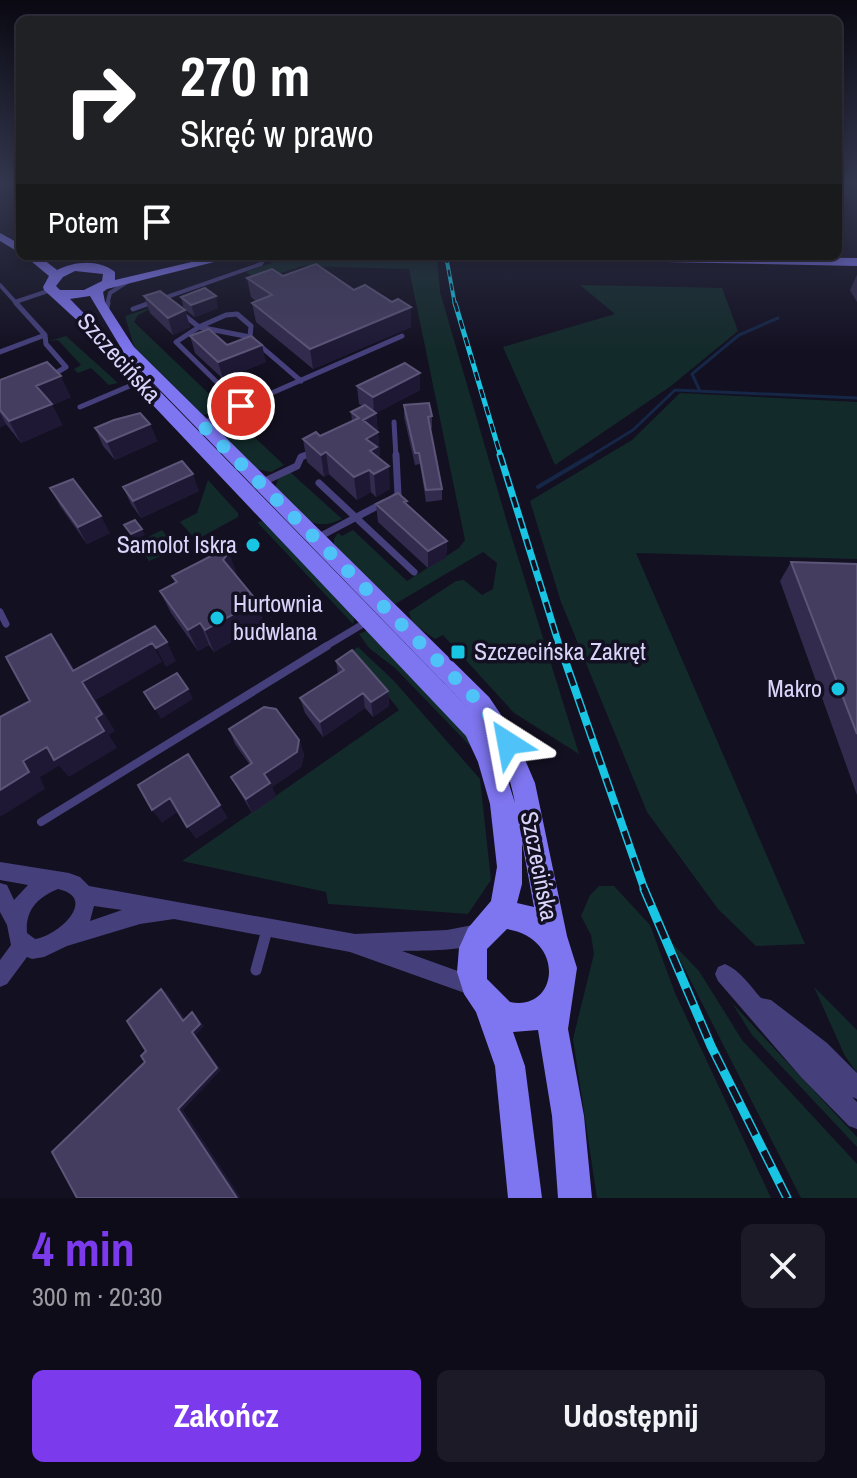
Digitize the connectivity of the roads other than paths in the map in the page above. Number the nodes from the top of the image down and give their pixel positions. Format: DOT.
graph roads {
  1 [pos="37,260"];
  2 [pos="73,260"];
  3 [pos="213,260"];
  4 [pos="263,260"];
  5 [pos="760,260"];
  6 [pos="857,262"];
  7 [pos="87,266"];
  8 [pos="139,276"];
  9 [pos="0,285"];
  10 [pos="55,287"];
  11 [pos="100,288"];
  12 [pos="163,299"];
  13 [pos="15,302"];
  14 [pos="133,309"];
  15 [pos="106,314"];
  16 [pos="199,327"];
  17 [pos="45,335"];
  18 [pos="402,336"];
  19 [pos="250,337"];
  20 [pos="0,352"];
  21 [pos="46,378"];
  22 [pos="301,381"];
  23 [pos="139,382"];
  24 [pos="241,406"];
  25 [pos="80,407"];
  26 [pos="394,422"];
  27 [pos="201,424"];
  28 [pos="315,450"];
  29 [pos="261,483"];
  30 [pos="319,483"];
  31 [pos="355,517"];
  32 [pos="315,539"];
  33 [pos="414,572"];
  34 [pos="0,612"];
  35 [pos="369,620"];
  36 [pos="6,624"];
  37 [pos="41,822"];
  38 [pos="0,871"];
  39 [pos="56,881"];
  40 [pos="0,892"];
  41 [pos="81,894"];
  42 [pos="174,909"];
  43 [pos="16,923"];
  44 [pos="268,926"];
  45 [pos="487,926"];
  46 [pos="553,937"];
  47 [pos="65,939"];
  48 [pos="350,942"];
  49 [pos="23,945"];
  50 [pos="256,970"];
  51 [pos="0,977"];
  52 [pos="482,996"];
  53 [pos="557,996"];
  54 [pos="857,1088"];
  55 [pos="857,1118"];
  56 [pos="525,1198"];
  57 [pos="575,1198"];
  1 -- 10 [label="main road, Szczecińska"];
  2 -- 7 [label="main road"];
  3 -- 8 [label="main road"];
  4 -- 12 [label="lane"];
  5 -- 6 [label="main road"];
  7 -- 10 [label="main road"];
  7 -- 11 [label="main road"];
  8 -- 11 [label="main road"];
  8 -- 15 [label="lane"];
  9 -- 13 [label="lane"];
  10 -- 11 [label="main road"];
  10 -- 13 [label="lane"];
  10 -- 23 [label="main road, Szczecińska"];
  11 -- 15 [label="main road, Szczecińska"];
  12 -- 14 [label="lane"];
  12 -- 16 [label="lane"];
  13 -- 17 [label="lane"];
  15 -- 27 [label="main road, Szczecińska"];
  16 -- 19 [label="lane"];
  16 -- 19 [label="lane"];
  16 -- 24 [label="lane"];
  17 -- 20 [label="lane"];
  17 -- 21 [label="lane"];
  18 -- 22 [label="lane"];
  19 -- 22 [label="lane"];
  22 -- 24 [label="lane"];
  23 -- 25 [label="lane"];
  23 -- 35 [label="main road, Szczecińska"];
  24 -- 27 [label="lane"];
  26 -- 31 [label="lane"];
  27 -- 29 [label="main road, Szczecińska"];
  28 -- 29 [label="lane"];
  29 -- 32 [label="main road, Szczecińska"];
  30 -- 31 [label="lane"];
  31 -- 32 [label="lane"];
  31 -- 33 [label="lane"];
  32 -- 46 [label="main road, Szczecińska"];
  34 -- 36 [label="lane"];
  35 -- 37 [label="lane"];
  35 -- 45 [label="main road, Szczecińska"];
  38 -- 39 [label="street"];
  39 -- 41 [label="street"];
  39 -- 43 [label="street"];
  40 -- 43 [label="street"];
  41 -- 42 [label="street"];
  41 -- 47 [label="street"];
  42 -- 44 [label="street"];
  42 -- 47 [label="street"];
  43 -- 49 [label="street"];
  44 -- 48 [label="street"];
  44 -- 50 [label="lane"];
  45 -- 46 [label="main road"];
  45 -- 48 [label="street"];
  45 -- 52 [label="main road"];
  46 -- 53 [label="main road"];
  47 -- 49 [label="street"];
  48 -- 52 [label="street"];
  49 -- 51 [label="street"];
  52 -- 53 [label="main road"];
  52 -- 56 [label="main road"];
  53 -- 57 [label="main road"];
  54 -- 55 [label="street"];
}
